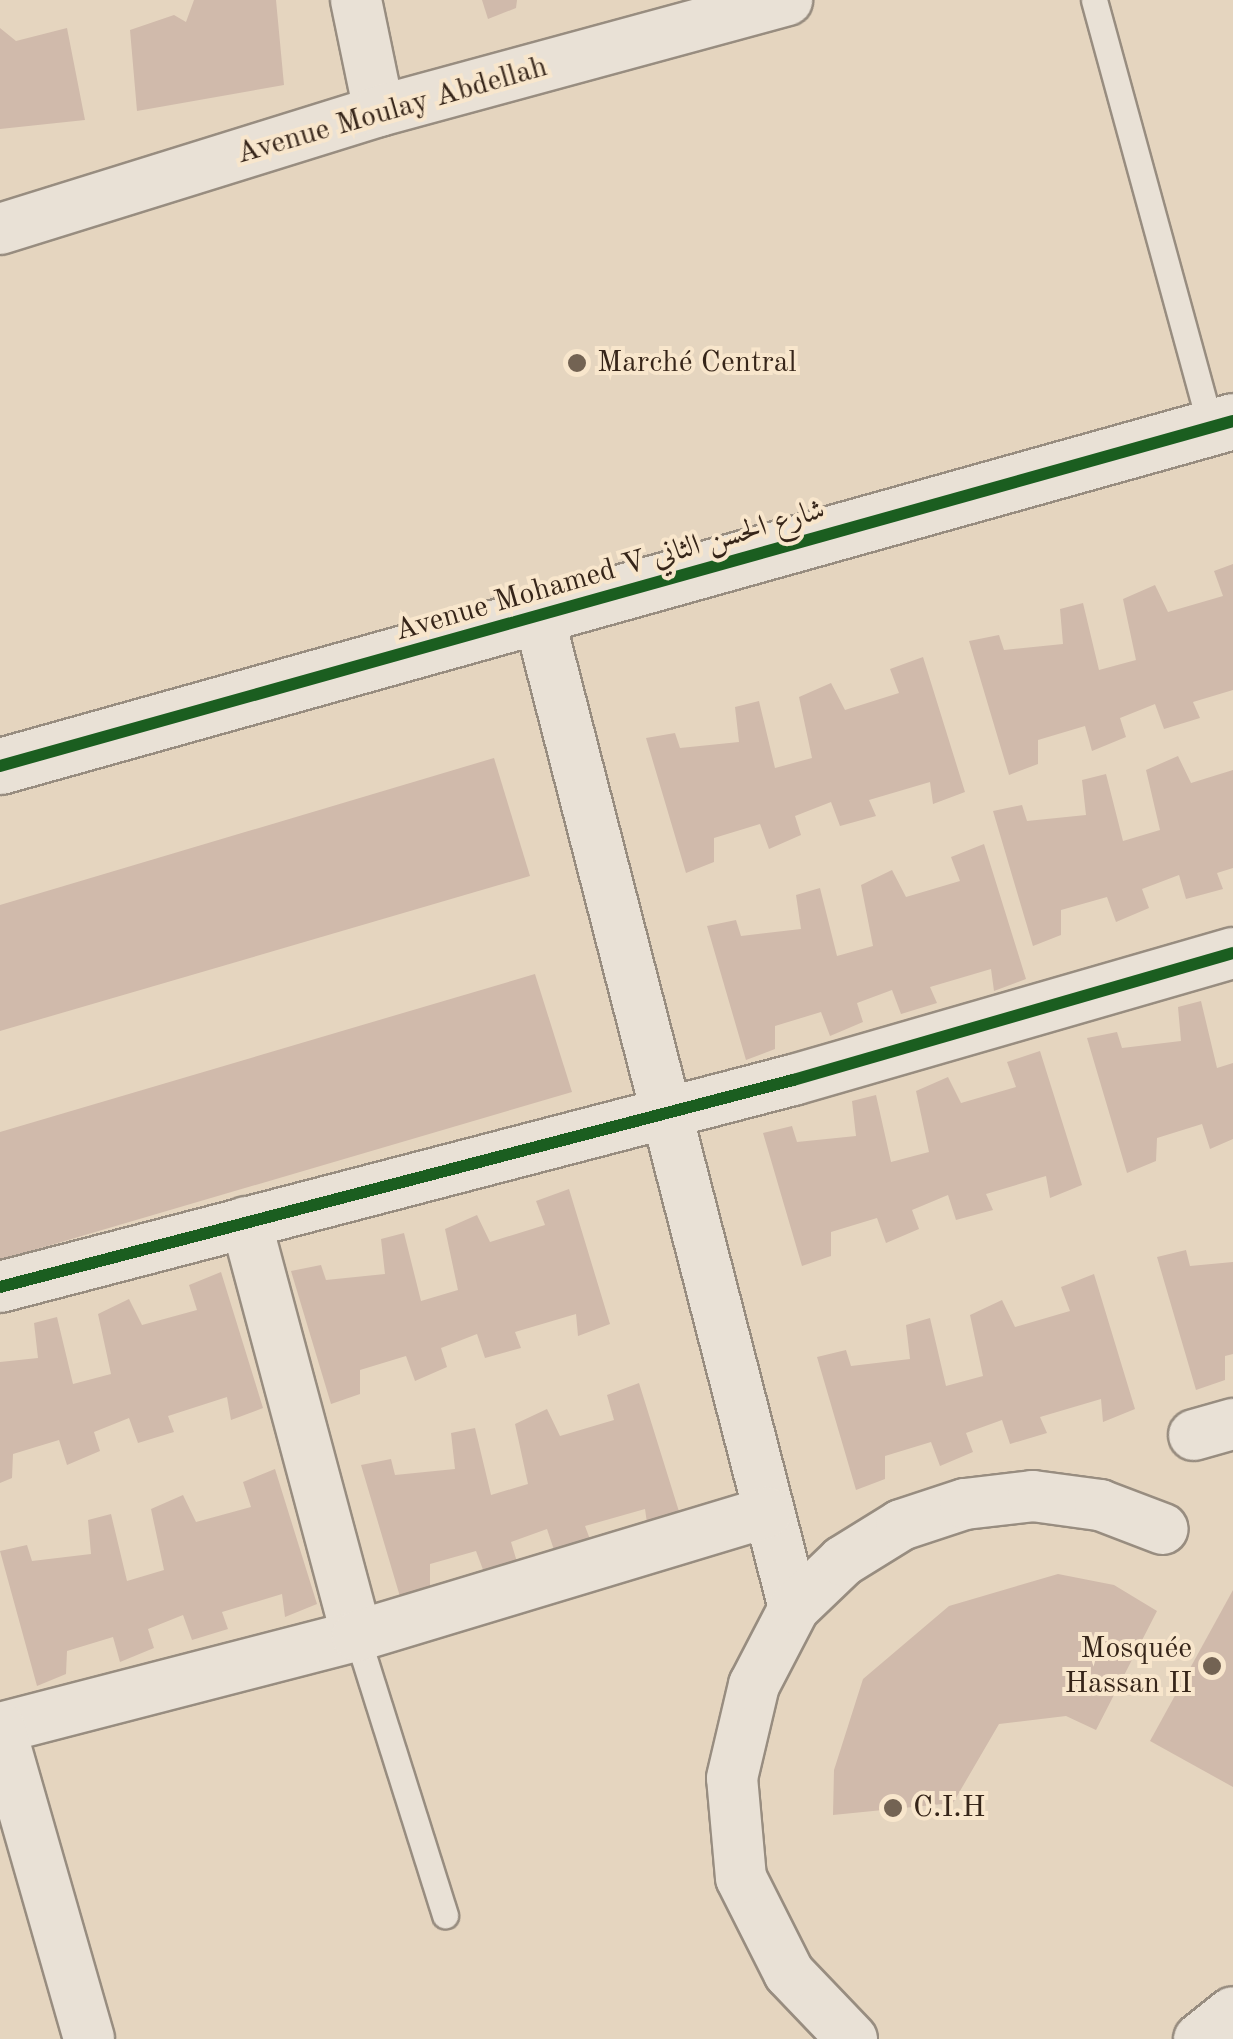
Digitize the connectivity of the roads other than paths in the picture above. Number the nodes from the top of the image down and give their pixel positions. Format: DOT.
graph roads {
  1 [pos="356,0"];
  2 [pos="787,0"];
  3 [pos="1094,0"];
  4 [pos="379,111"];
  5 [pos="0,229"];
  6 [pos="1222,424"];
  7 [pos="539,618"];
  8 [pos="0,766"];
  9 [pos="1233,954"];
  10 [pos="665,1110"];
  11 [pos="246,1222"];
  12 [pos="0,1287"];
  13 [pos="767,1512"];
  14 [pos="1163,1529"];
  15 [pos="794,1608"];
  16 [pos="357,1636"];
  17 [pos="0,1728"];
  18 [pos="445,1914"];
  19 [pos="1233,2012"];
  20 [pos="89,2039"];
  21 [pos="852,2039"];
  22 [pos="1199,2039"];
  1 -- 4 [label="street"];
  2 -- 4 [label="street, Avenue Moulay Abdellah"];
  3 -- 6 [label="lane"];
  4 -- 5 [label="street, Avenue Moulay Abdellah"];
  6 -- 7 [label="street, Avenue Mohamed V شارع الحسن الثاني"];
  7 -- 8 [label="street, Avenue Mohamed V شارع الحسن الثاني"];
  7 -- 10 [label="street"];
  9 -- 10 [label="street"];
  10 -- 11 [label="street"];
  10 -- 13 [label="street"];
  11 -- 12 [label="street"];
  11 -- 16 [label="street"];
  13 -- 15 [label="street"];
  13 -- 16 [label="street"];
  14 -- 15 [label="street"];
  15 -- 21 [label="street"];
  16 -- 17 [label="street"];
  16 -- 18 [label="lane"];
  17 -- 20 [label="street"];
  19 -- 22 [label="street"];
}
